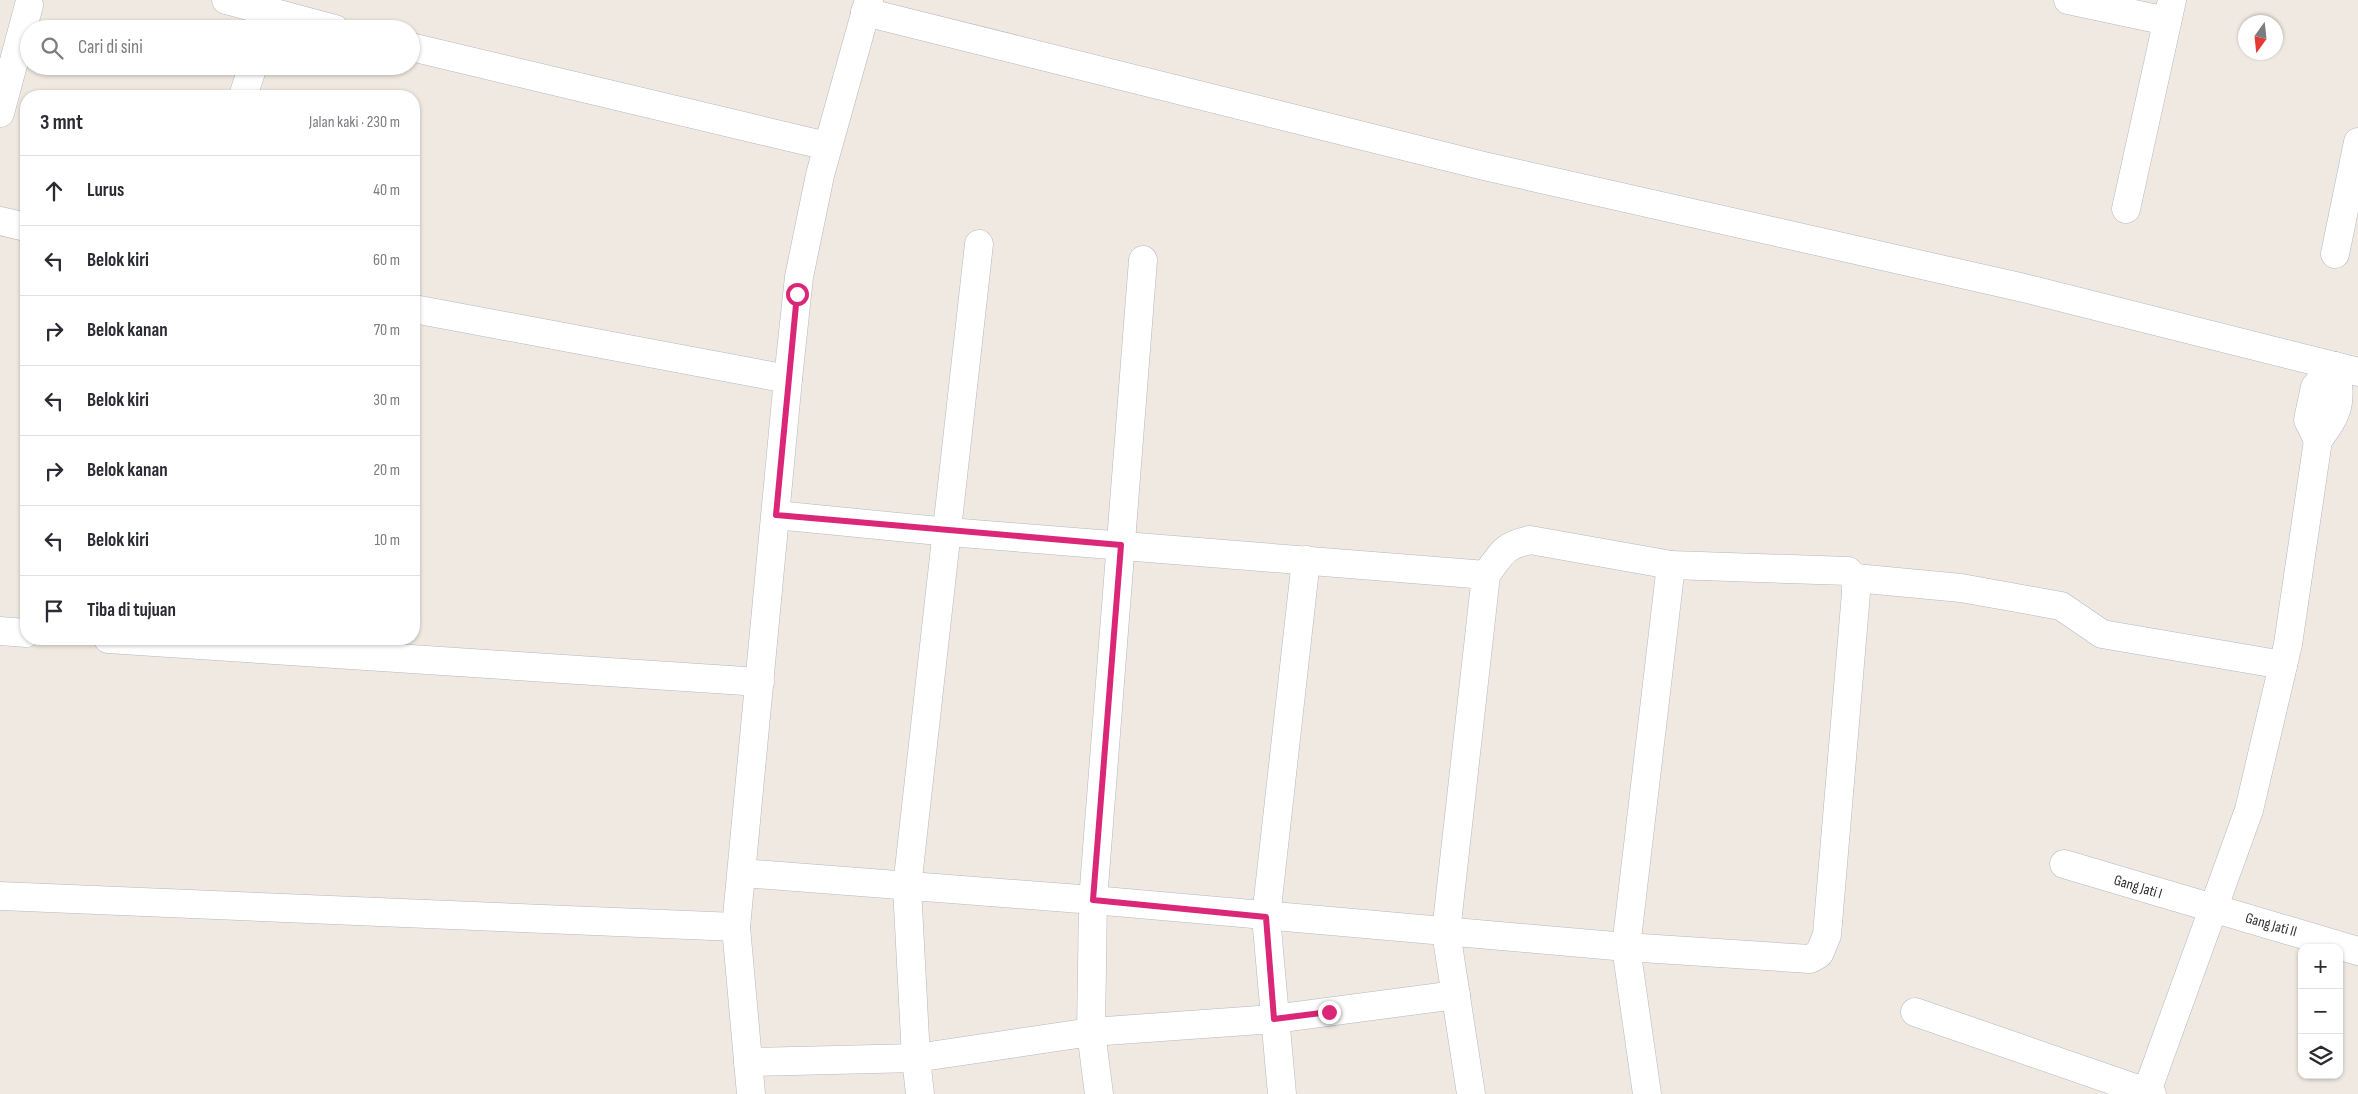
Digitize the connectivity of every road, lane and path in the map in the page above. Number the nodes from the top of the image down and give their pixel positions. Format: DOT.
graph roads {
  1 [pos="226,0"];
  2 [pos="2068,0"];
  3 [pos="29,5"];
  4 [pos="867,6"];
  5 [pos="2170,10"];
  6 [pos="271,14"];
  7 [pos="25,20"];
  8 [pos="297,20"];
  9 [pos="20,39"];
  10 [pos="420,49"];
  11 [pos="250,75"];
  12 [pos="245,90"];
  13 [pos="0,113"];
  14 [pos="2358,142"];
  15 [pos="828,146"];
  16 [pos="2126,209"];
  17 [pos="0,221"];
  18 [pos="20,226"];
  19 [pos="979,244"];
  20 [pos="2335,254"];
  21 [pos="1143,260"];
  22 [pos="420,310"];
  23 [pos="2346,369"];
  24 [pos="788,379"];
  25 [pos="776,515"];
  26 [pos="949,532"];
  27 [pos="1121,545"];
  28 [pos="1306,560"];
  29 [pos="1671,565"];
  30 [pos="1486,574"];
  31 [pos="1855,578"];
  32 [pos="0,630"];
  33 [pos="20,632"];
  34 [pos="199,645"];
  35 [pos="2283,664"];
  36 [pos="760,682"];
  37 [pos="2064,864"];
  38 [pos="742,873"];
  39 [pos="907,887"];
  40 [pos="0,896"];
  41 [pos="1093,900"];
  42 [pos="2213,909"];
  43 [pos="1266,917"];
  44 [pos="736,927"];
  45 [pos="1446,932"];
  46 [pos="1626,947"];
  47 [pos="2358,951"];
  48 [pos="1456,995"];
  49 [pos="1915,1012"];
  50 [pos="1274,1019"];
  51 [pos="1091,1032"];
  52 [pos="916,1058"];
  53 [pos="748,1062"];
  54 [pos="2148,1093"];
  55 [pos="751,1094"];
  56 [pos="920,1094"];
  57 [pos="1099,1094"];
  58 [pos="1282,1094"];
  59 [pos="1471,1094"];
  60 [pos="1647,1094"];
  1 -- 6 [label="street"];
  2 -- 5 [label="street"];
  3 -- 7 [label="street"];
  4 -- 15 [label="street"];
  4 -- 23 [label="street"];
  5 -- 16 [label="street"];
  6 -- 8 [label="street"];
  9 -- 13 [label="street"];
  10 -- 15 [label="street"];
  11 -- 12 [label="street"];
  14 -- 20 [label="street"];
  15 -- 24 [label="street"];
  17 -- 18 [label="street"];
  19 -- 26 [label="street"];
  21 -- 27 [label="street"];
  22 -- 24 [label="street"];
  23 -- 35 [label="street"];
  24 -- 25 [label="street"];
  25 -- 26 [label="street"];
  25 -- 36 [label="street"];
  26 -- 27 [label="street"];
  26 -- 39 [label="street"];
  27 -- 28 [label="street"];
  27 -- 41 [label="street"];
  28 -- 30 [label="street"];
  28 -- 43 [label="street"];
  29 -- 30 [label="street"];
  29 -- 31 [label="street"];
  29 -- 46 [label="street"];
  30 -- 45 [label="street"];
  31 -- 35 [label="street"];
  31 -- 46 [label="street"];
  32 -- 33 [label="street"];
  34 -- 36 [label="street"];
  35 -- 42 [label="street"];
  36 -- 38 [label="street"];
  37 -- 42 [label="street, Gang Jati I"];
  38 -- 39 [label="street"];
  38 -- 44 [label="street"];
  39 -- 41 [label="street"];
  39 -- 52 [label="street"];
  40 -- 44 [label="street"];
  41 -- 43 [label="street"];
  41 -- 51 [label="street"];
  42 -- 47 [label="street, Gang Jati II"];
  42 -- 54 [label="street"];
  43 -- 45 [label="street"];
  43 -- 50 [label="street"];
  44 -- 53 [label="street"];
  45 -- 46 [label="street"];
  45 -- 48 [label="street"];
  46 -- 60 [label="street"];
  48 -- 50 [label="street"];
  48 -- 59 [label="street"];
  49 -- 54 [label="street"];
  50 -- 51 [label="street"];
  50 -- 58 [label="street"];
  51 -- 52 [label="street"];
  51 -- 57 [label="street"];
  52 -- 53 [label="street"];
  52 -- 56 [label="street"];
  53 -- 55 [label="street"];
}
